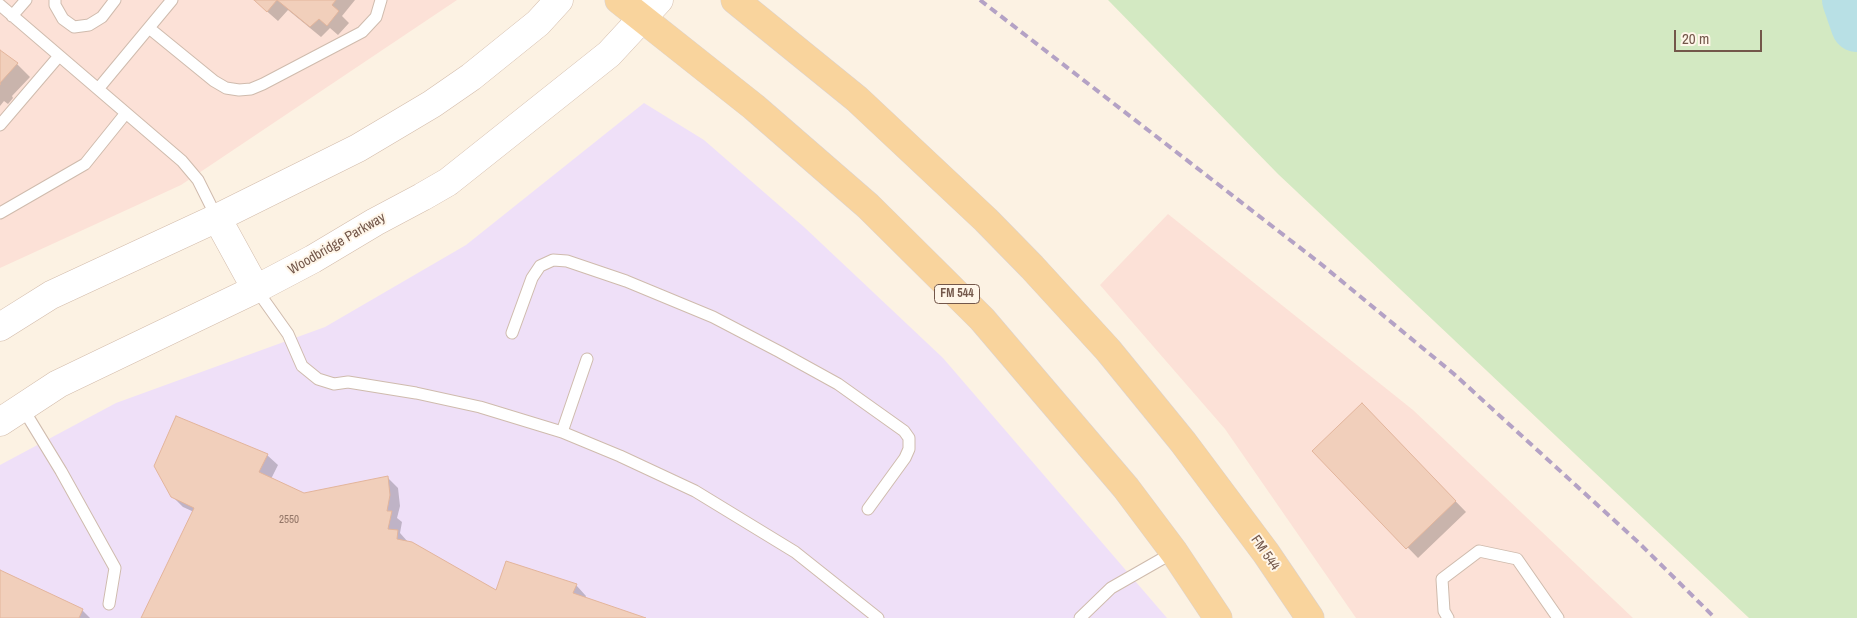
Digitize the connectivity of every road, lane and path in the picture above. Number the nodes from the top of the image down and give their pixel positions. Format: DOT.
graph roads {
  1 [pos="26,0"];
  2 [pos="55,0"];
  3 [pos="116,0"];
  4 [pos="172,0"];
  5 [pos="381,0"];
  6 [pos="559,0"];
  7 [pos="619,0"];
  8 [pos="735,0"];
  9 [pos="0,5"];
  10 [pos="651,10"];
  11 [pos="12,16"];
  12 [pos="149,28"];
  13 [pos="59,56"];
  14 [pos="98,89"];
  15 [pos="126,113"];
  16 [pos="0,125"];
  17 [pos="0,212"];
  18 [pos="217,218"];
  19 [pos="256,289"];
  20 [pos="0,326"];
  21 [pos="512,333"];
  22 [pos="587,359"];
  23 [pos="11,414"];
  24 [pos="562,432"];
  25 [pos="868,509"];
  26 [pos="1174,552"];
  27 [pos="109,604"];
  28 [pos="878,618"];
  29 [pos="1080,618"];
  30 [pos="1218,618"];
  31 [pos="1310,618"];
  32 [pos="1448,618"];
  33 [pos="1558,618"];
  1 -- 11 [label="lane"];
  2 -- 3 [label="lane"];
  4 -- 12 [label="lane"];
  5 -- 12 [label="lane"];
  6 -- 18 [label="main road"];
  7 -- 10 [label="main road, FM 544 / FM 544"];
  8 -- 31 [label="main road, FM 544 / FM 544"];
  9 -- 11 [label="lane"];
  10 -- 19 [label="main road, Woodbridge Parkway"];
  10 -- 26 [label="main road, FM 544 / FM 544"];
  11 -- 13 [label="lane"];
  12 -- 14 [label="lane"];
  13 -- 14 [label="lane"];
  13 -- 16 [label="lane"];
  14 -- 15 [label="lane"];
  15 -- 17 [label="lane"];
  15 -- 18 [label="lane"];
  18 -- 19 [label="main road"];
  18 -- 20 [label="main road"];
  19 -- 23 [label="main road, Woodbridge Parkway"];
  19 -- 24 [label="lane"];
  21 -- 25 [label="lane"];
  22 -- 24 [label="lane"];
  23 -- 27 [label="lane"];
  24 -- 28 [label="lane"];
  26 -- 29 [label="lane"];
  26 -- 30 [label="main road, FM 544 / FM 544"];
  32 -- 33 [label="lane"];
}
